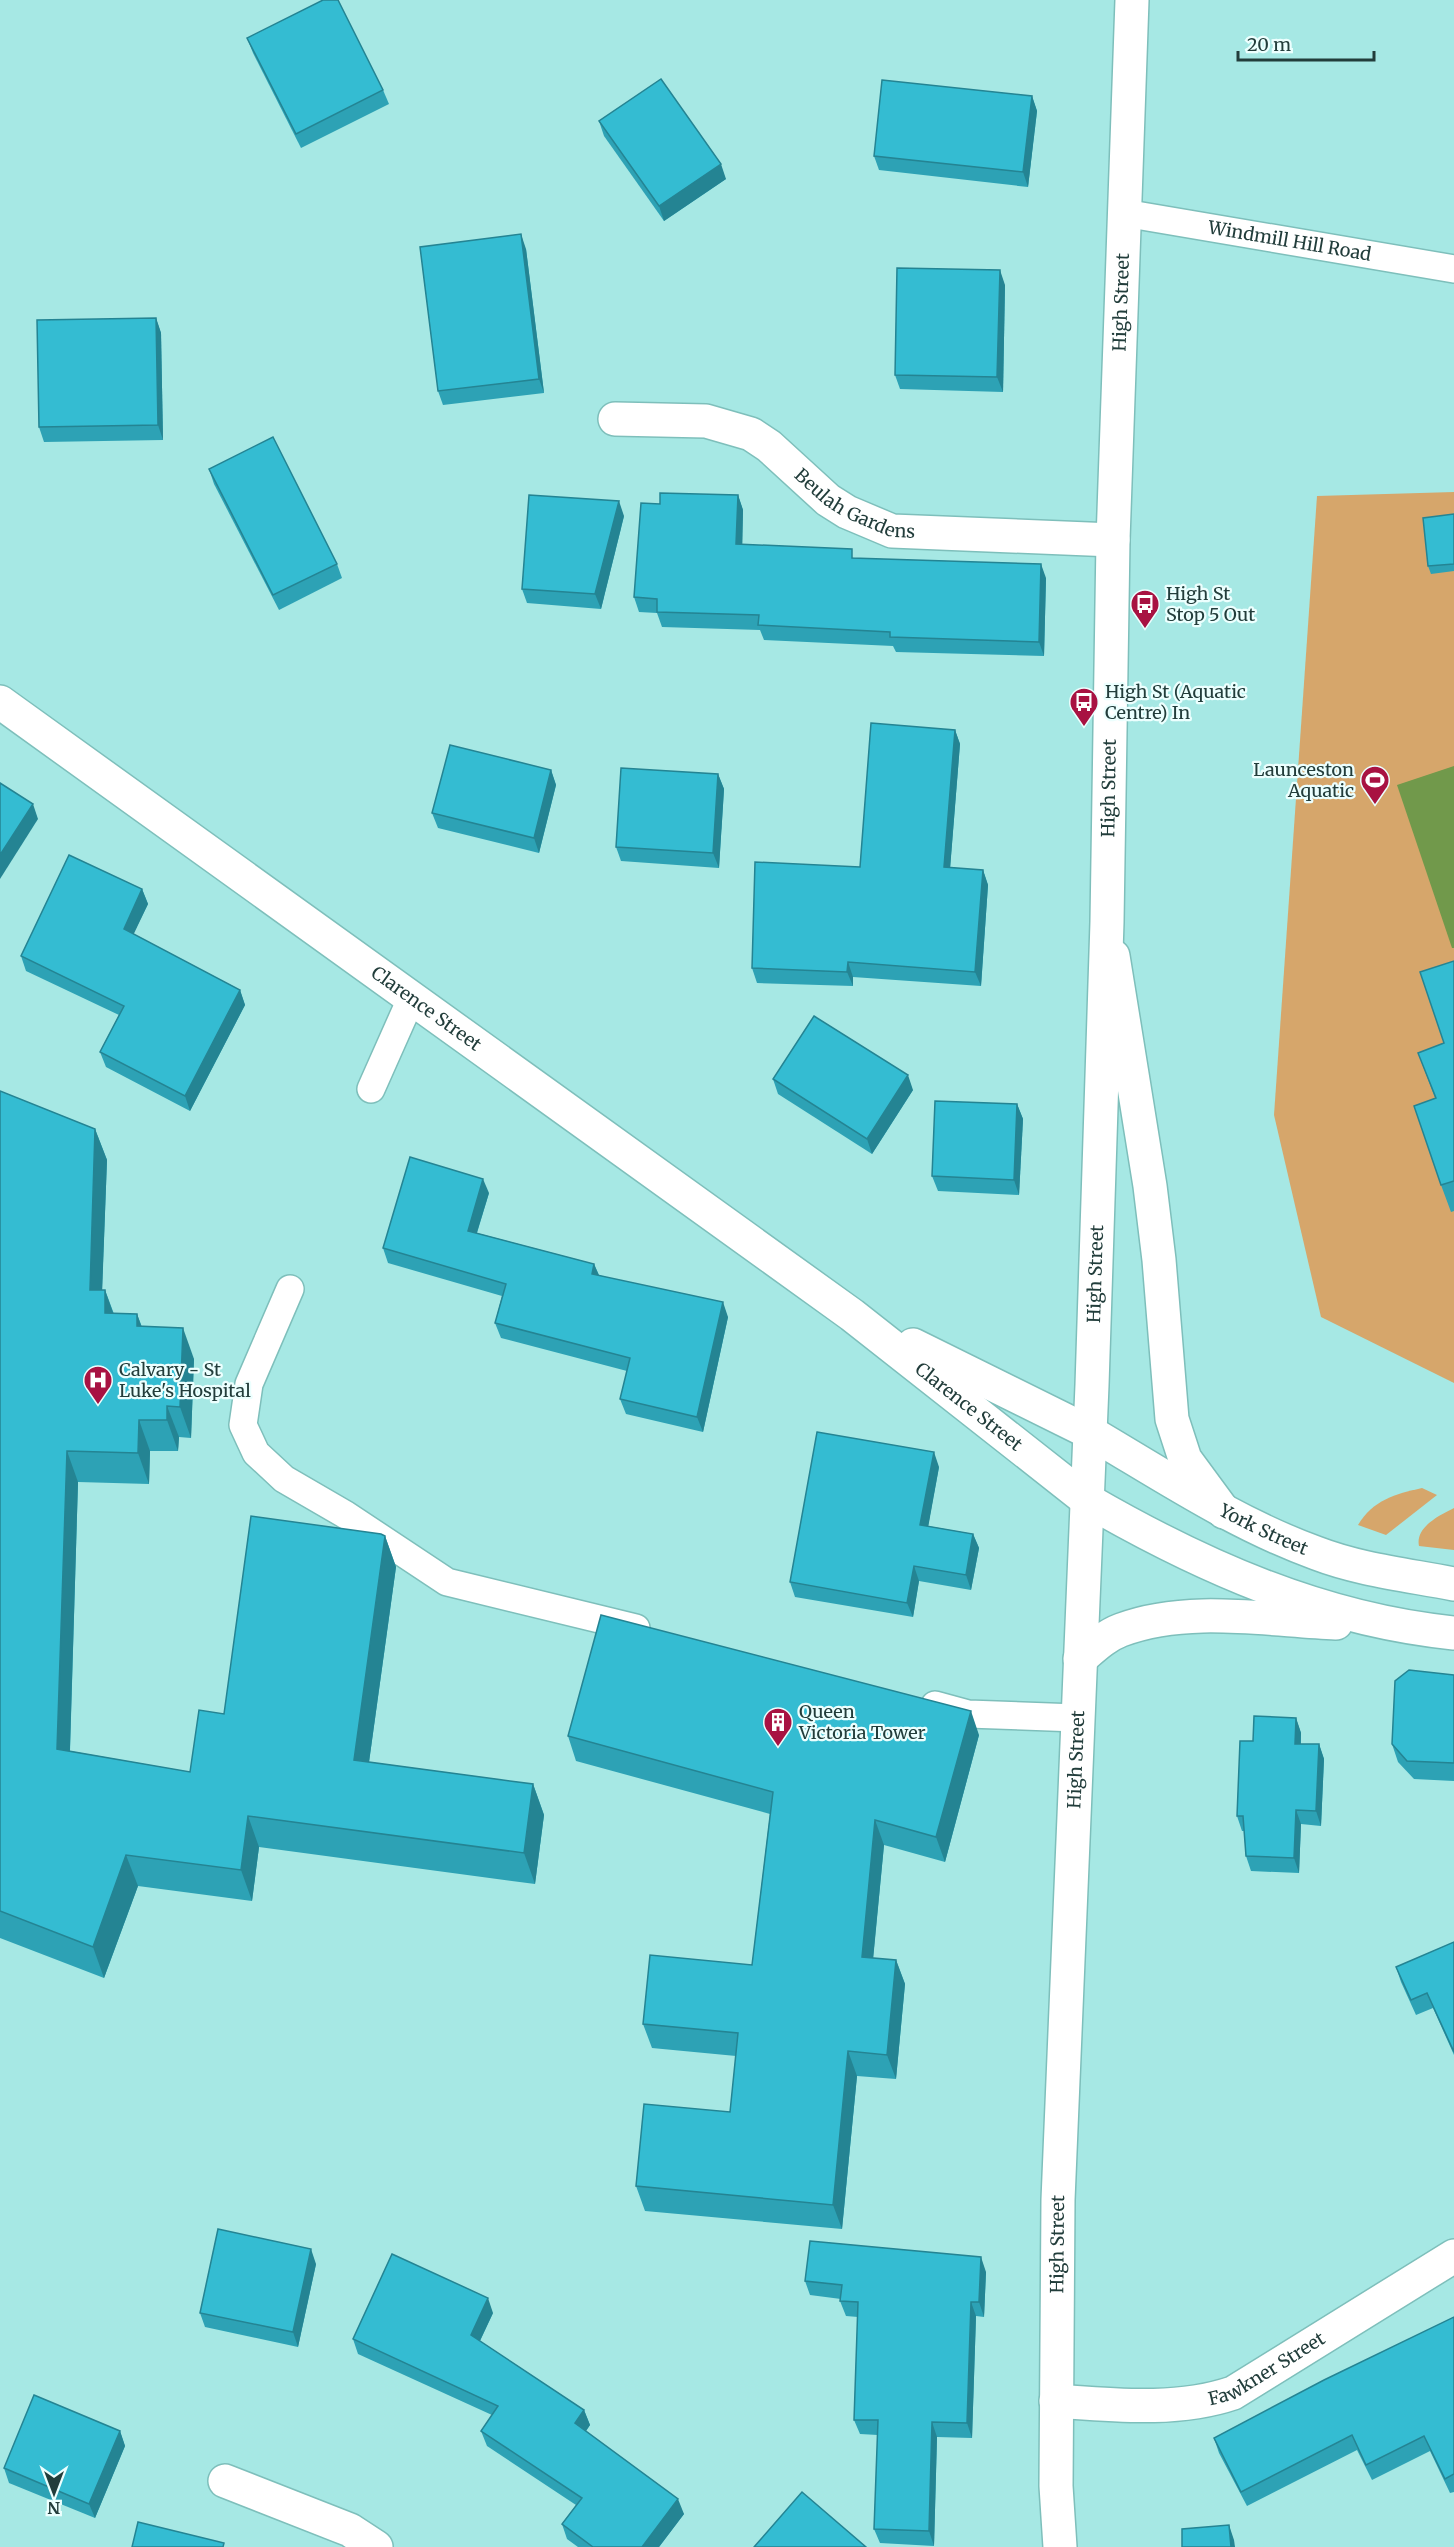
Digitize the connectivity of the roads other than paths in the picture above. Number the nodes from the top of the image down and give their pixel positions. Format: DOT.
graph roads {
  1 [pos="1132,0"];
  2 [pos="1124,213"];
  3 [pos="1454,269"];
  4 [pos="615,419"];
  5 [pos="1113,540"];
  6 [pos="0,702"];
  7 [pos="1107,922"];
  8 [pos="411,999"];
  9 [pos="371,1089"];
  10 [pos="290,1289"];
  11 [pos="852,1315"];
  12 [pos="1091,1433"];
  13 [pos="1087,1500"];
  14 [pos="1224,1512"];
  15 [pos="1454,1584"];
  16 [pos="1409,1627"];
  17 [pos="1454,1633"];
  18 [pos="662,1635"];
  19 [pos="1080,1659"];
  20 [pos="911,1699"];
  21 [pos="1077,1718"];
  22 [pos="1454,2256"];
  23 [pos="1056,2401"];
  24 [pos="225,2481"];
  25 [pos="376,2547"];
  26 [pos="1060,2547"];
  1 -- 2 [label="street, High Street"];
  2 -- 3 [label="lane, Windmill Hill Road"];
  2 -- 5 [label="street, High Street"];
  4 -- 5 [label="street, Beulah Gardens"];
  5 -- 7 [label="street, High Street"];
  6 -- 8 [label="street, Clarence Street"];
  7 -- 12 [label="street, High Street"];
  7 -- 14 [label="street"];
  8 -- 9 [label="lane"];
  8 -- 11 [label="street, Clarence Street"];
  10 -- 18 [label="lane"];
  11 -- 12 [label="street, Clarence Street"];
  11 -- 13 [label="street, Clarence Street"];
  12 -- 13 [label="street, High Street"];
  12 -- 14 [label="street, York Street"];
  13 -- 16 [label="street"];
  13 -- 19 [label="street, High Street"];
  14 -- 15 [label="street, York Street"];
  16 -- 17 [label="street"];
  16 -- 19 [label="street"];
  19 -- 21 [label="street, High Street"];
  20 -- 21 [label="lane"];
  21 -- 23 [label="street, High Street"];
  22 -- 23 [label="street, Fawkner Street"];
  23 -- 26 [label="street, High Street"];
  24 -- 25 [label="street"];
}
